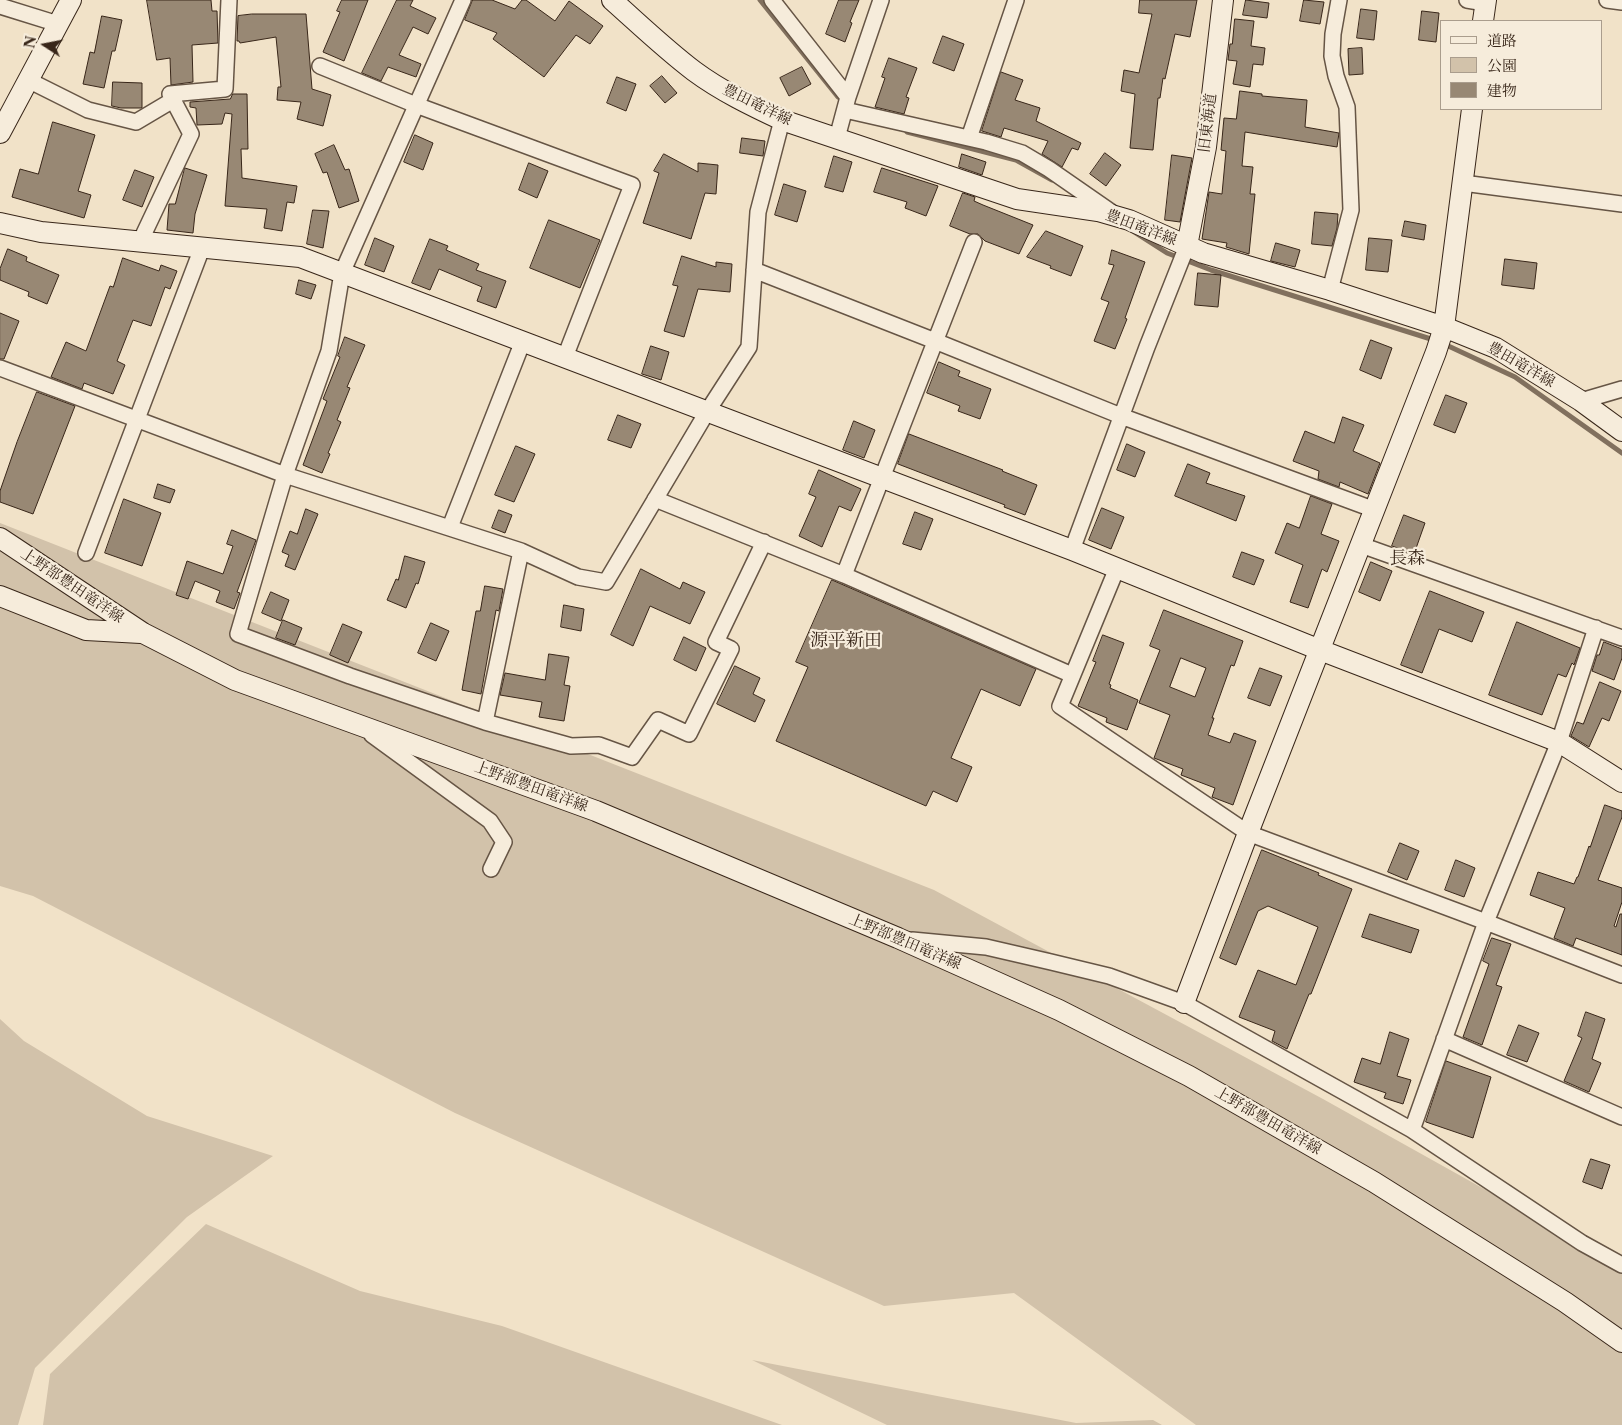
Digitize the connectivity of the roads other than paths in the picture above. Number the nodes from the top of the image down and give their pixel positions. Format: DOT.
graph roads {
  1 [pos="71,0"];
  2 [pos="229,0"];
  3 [pos="463,0"];
  4 [pos="612,0"];
  5 [pos="772,0"];
  6 [pos="881,0"];
  7 [pos="1016,0"];
  8 [pos="1223,0"];
  9 [pos="1339,0"];
  10 [pos="1607,0"];
  11 [pos="1622,2"];
  12 [pos="0,6"];
  13 [pos="58,24"];
  14 [pos="320,66"];
  15 [pos="28,80"];
  16 [pos="173,100"];
  17 [pos="847,104"];
  18 [pos="416,105"];
  19 [pos="1472,110"];
  20 [pos="782,120"];
  21 [pos="0,133"];
  22 [pos="837,138"];
  23 [pos="969,138"];
  24 [pos="1463,184"];
  25 [pos="1622,204"];
  26 [pos="1116,216"];
  27 [pos="0,223"];
  28 [pos="140,242"];
  29 [pos="974,242"];
  30 [pos="1187,246"];
  31 [pos="202,248"];
  32 [pos="754,270"];
  33 [pos="342,273"];
  34 [pos="1330,290"];
  35 [pos="1444,328"];
  36 [pos="523,341"];
  37 [pos="935,341"];
  38 [pos="565,357"];
  39 [pos="0,368"];
  40 [pos="1622,389"];
  41 [pos="1582,402"];
  42 [pos="708,412"];
  43 [pos="1121,416"];
  44 [pos="137,418"];
  45 [pos="1622,431"];
  46 [pos="285,475"];
  47 [pos="882,478"];
  48 [pos="655,499"];
  49 [pos="1375,510"];
  50 [pos="450,528"];
  51 [pos="0,538"];
  52 [pos="764,542"];
  53 [pos="1361,545"];
  54 [pos="1072,550"];
  55 [pos="521,551"];
  56 [pos="86,552"];
  57 [pos="1116,568"];
  58 [pos="844,575"];
  59 [pos="0,596"];
  60 [pos="1596,628"];
  61 [pos="143,634"];
  62 [pos="1622,638"];
  63 [pos="1320,650"];
  64 [pos="1072,675"];
  65 [pos="353,722"];
  66 [pos="485,722"];
  67 [pos="1559,742"];
  68 [pos="1622,782"];
  69 [pos="1248,833"];
  70 [pos="491,869"];
  71 [pos="1486,922"];
  72 [pos="898,938"];
  73 [pos="1622,975"];
  74 [pos="1184,1003"];
  75 [pos="1444,1038"];
  76 [pos="1622,1117"];
  77 [pos="1412,1130"];
  78 [pos="1622,1265"];
  79 [pos="1622,1342"];
  1 -- 13 [label="main road"];
  2 -- 16 [label="street"];
  3 -- 18 [label="street"];
  4 -- 20 [label="main road, 豊田竜洋線"];
  5 -- 17 [label="street"];
  6 -- 17 [label="street"];
  7 -- 23 [label="street"];
  8 -- 30 [label="main road, 旧東海道"];
  9 -- 34 [label="street"];
  10 -- 11 [label="street"];
  12 -- 13 [label="street"];
  13 -- 15 [label="main road"];
  14 -- 18 [label="street"];
  15 -- 16 [label="street"];
  15 -- 21 [label="main road"];
  16 -- 28 [label="street"];
  17 -- 22 [label="street"];
  17 -- 23 [label="street"];
  18 -- 33 [label="street"];
  18 -- 38 [label="street"];
  19 -- 24 [label="main road"];
  20 -- 22 [label="main road, 豊田竜洋線"];
  20 -- 32 [label="street"];
  22 -- 26 [label="main road, 豊田竜洋線"];
  23 -- 26 [label="street"];
  24 -- 25 [label="street"];
  24 -- 35 [label="main road"];
  26 -- 30 [label="main road, 豊田竜洋線"];
  27 -- 28 [label="main road"];
  28 -- 31 [label="main road"];
  29 -- 37 [label="street"];
  30 -- 34 [label="main road, 豊田竜洋線"];
  30 -- 43 [label="street"];
  31 -- 33 [label="main road"];
  31 -- 44 [label="street"];
  32 -- 37 [label="street"];
  32 -- 42 [label="street"];
  33 -- 36 [label="main road"];
  33 -- 46 [label="street"];
  34 -- 35 [label="main road, 豊田竜洋線"];
  35 -- 41 [label="main road, 豊田竜洋線"];
  35 -- 49 [label="main road"];
  36 -- 38 [label="main road"];
  36 -- 50 [label="street"];
  37 -- 43 [label="street"];
  37 -- 47 [label="street"];
  38 -- 42 [label="main road"];
  39 -- 44 [label="street"];
  40 -- 41 [label="street"];
  41 -- 45 [label="main road, 豊田竜洋線"];
  42 -- 47 [label="main road"];
  42 -- 48 [label="street"];
  43 -- 49 [label="street"];
  43 -- 54 [label="street"];
  44 -- 46 [label="street"];
  44 -- 56 [label="street"];
  46 -- 50 [label="street"];
  46 -- 66 [label="street"];
  47 -- 54 [label="main road"];
  47 -- 58 [label="street"];
  48 -- 52 [label="street"];
  48 -- 55 [label="street"];
  49 -- 53 [label="main road"];
  50 -- 55 [label="street"];
  51 -- 61 [label="main road, 上野部豊田竜洋線"];
  52 -- 58 [label="street"];
  52 -- 66 [label="street"];
  53 -- 60 [label="street"];
  53 -- 63 [label="main road"];
  54 -- 57 [label="main road"];
  55 -- 66 [label="street"];
  57 -- 63 [label="main road"];
  57 -- 64 [label="street"];
  58 -- 64 [label="street"];
  59 -- 61 [label="main road, 上野部豊田竜洋線"];
  60 -- 62 [label="street"];
  60 -- 67 [label="street"];
  61 -- 65 [label="main road, 上野部豊田竜洋線"];
  63 -- 67 [label="main road"];
  63 -- 69 [label="main road"];
  64 -- 69 [label="street"];
  65 -- 70 [label="street"];
  65 -- 72 [label="main road, 上野部豊田竜洋線"];
  67 -- 68 [label="main road"];
  67 -- 71 [label="street"];
  69 -- 71 [label="street"];
  69 -- 74 [label="main road"];
  71 -- 73 [label="street"];
  71 -- 75 [label="street"];
  72 -- 74 [label="street"];
  72 -- 79 [label="main road, 上野部豊田竜洋線"];
  74 -- 77 [label="street"];
  75 -- 76 [label="street"];
  75 -- 77 [label="street"];
  77 -- 78 [label="street"];
}
